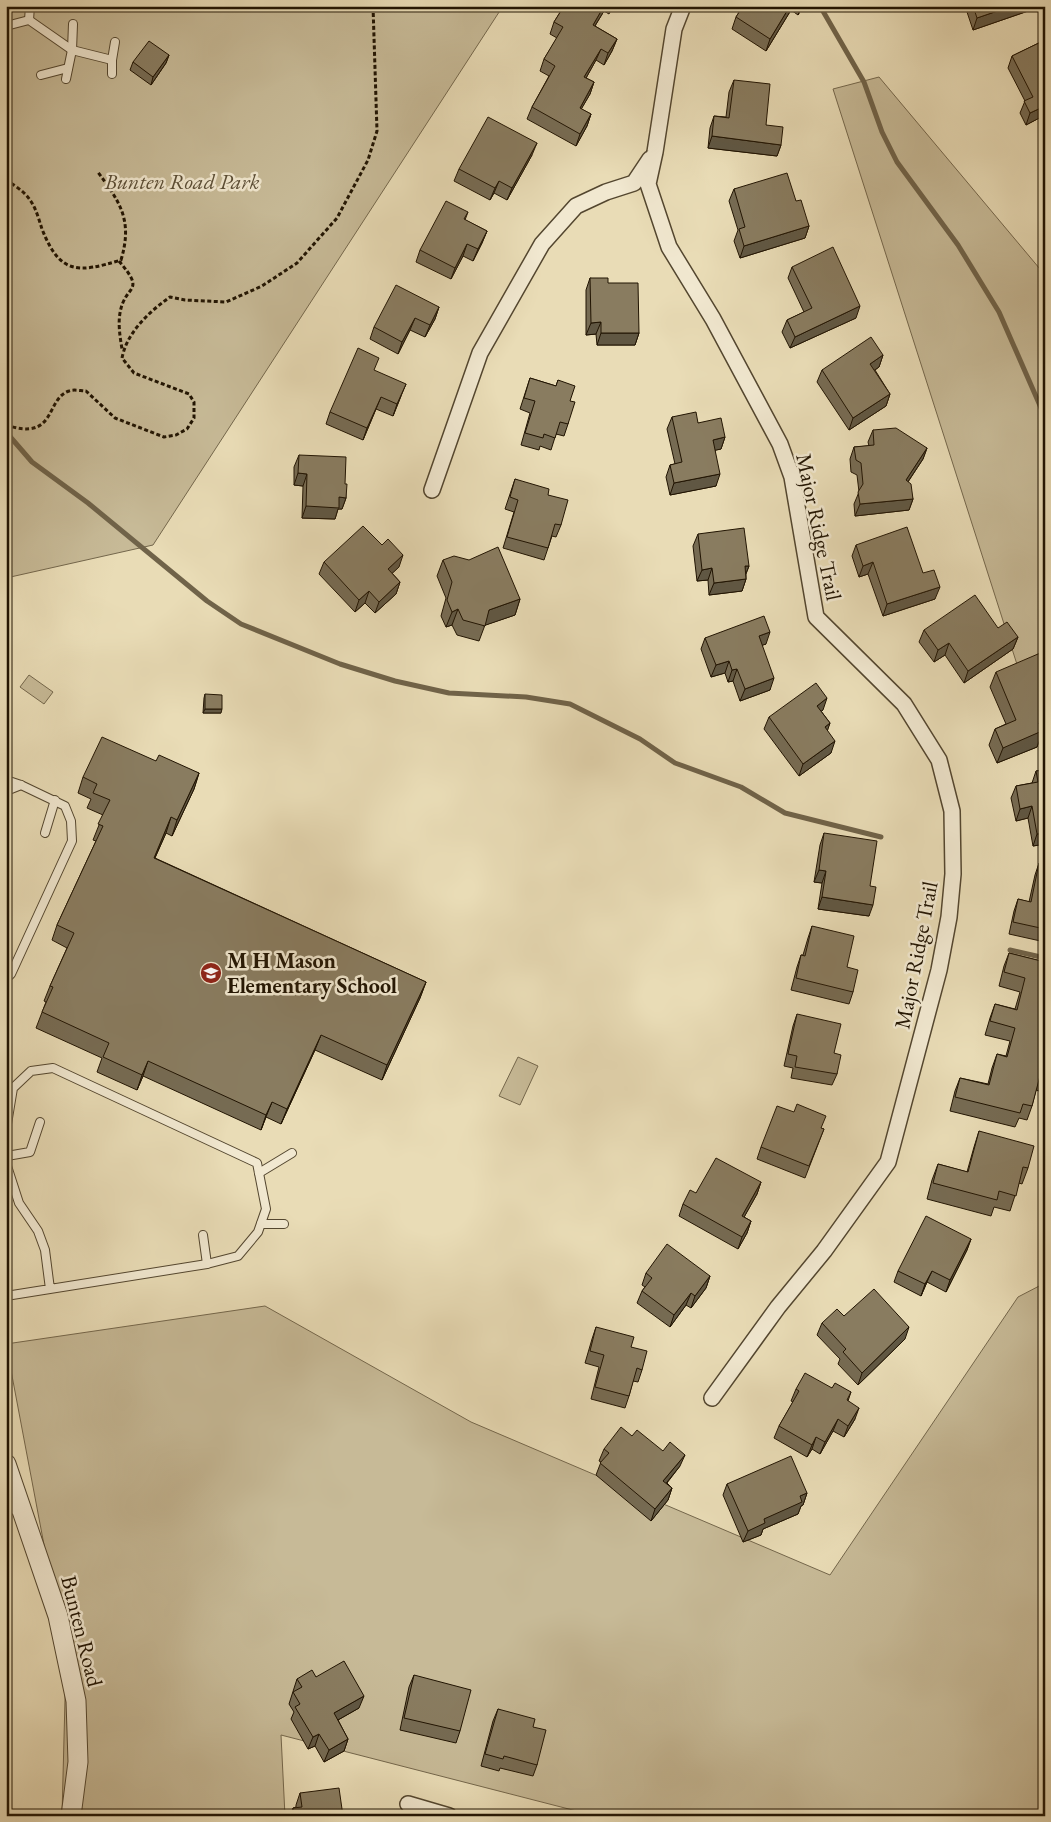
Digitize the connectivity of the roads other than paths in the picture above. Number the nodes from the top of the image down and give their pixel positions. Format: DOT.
graph roads {
  1 [pos="30,6"];
  2 [pos="683,6"];
  3 [pos="30,20"];
  4 [pos="73,24"];
  5 [pos="6,26"];
  6 [pos="115,42"];
  7 [pos="72,50"];
  8 [pos="112,60"];
  9 [pos="68,68"];
  10 [pos="112,74"];
  11 [pos="41,75"];
  12 [pos="66,79"];
  13 [pos="655,152"];
  14 [pos="432,490"];
  15 [pos="6,780"];
  16 [pos="21,784"];
  17 [pos="6,791"];
  18 [pos="55,800"];
  19 [pos="45,833"];
  20 [pos="8,974"];
  21 [pos="40,1122"];
  22 [pos="292,1153"];
  23 [pos="7,1156"];
  24 [pos="259,1173"];
  25 [pos="261,1224"];
  26 [pos="284,1224"];
  27 [pos="203,1235"];
  28 [pos="207,1264"];
  29 [pos="50,1289"];
  30 [pos="6,1296"];
  31 [pos="712,1398"];
  32 [pos="6,1464"];
  33 [pos="17,1499"];
  34 [pos="6,1516"];
  35 [pos="408,1804"];
  36 [pos="71,1816"];
  37 [pos="450,1816"];
  1 -- 3 [label="lane"];
  2 -- 13 [label="street, Major Ridge Trail"];
  3 -- 5 [label="lane"];
  3 -- 7 [label="lane"];
  4 -- 7 [label="lane"];
  6 -- 8 [label="lane"];
  7 -- 8 [label="lane"];
  7 -- 9 [label="lane"];
  8 -- 10 [label="lane"];
  9 -- 11 [label="lane"];
  9 -- 12 [label="lane"];
  13 -- 14 [label="street"];
  13 -- 31 [label="street, Major Ridge Trail"];
  15 -- 16 [label="lane"];
  16 -- 17 [label="lane"];
  16 -- 18 [label="lane"];
  18 -- 19 [label="lane"];
  18 -- 20 [label="lane"];
  21 -- 23 [label="lane"];
  22 -- 24 [label="lane"];
  23 -- 24 [label="lane"];
  23 -- 29 [label="lane"];
  24 -- 25 [label="lane"];
  25 -- 26 [label="lane"];
  25 -- 28 [label="lane"];
  27 -- 28 [label="lane"];
  28 -- 29 [label="lane"];
  29 -- 30 [label="lane"];
  32 -- 33 [label="street, Bunten Road"];
  33 -- 34 [label="lane"];
  33 -- 36 [label="street, Bunten Road"];
  35 -- 37 [label="street"];
}
